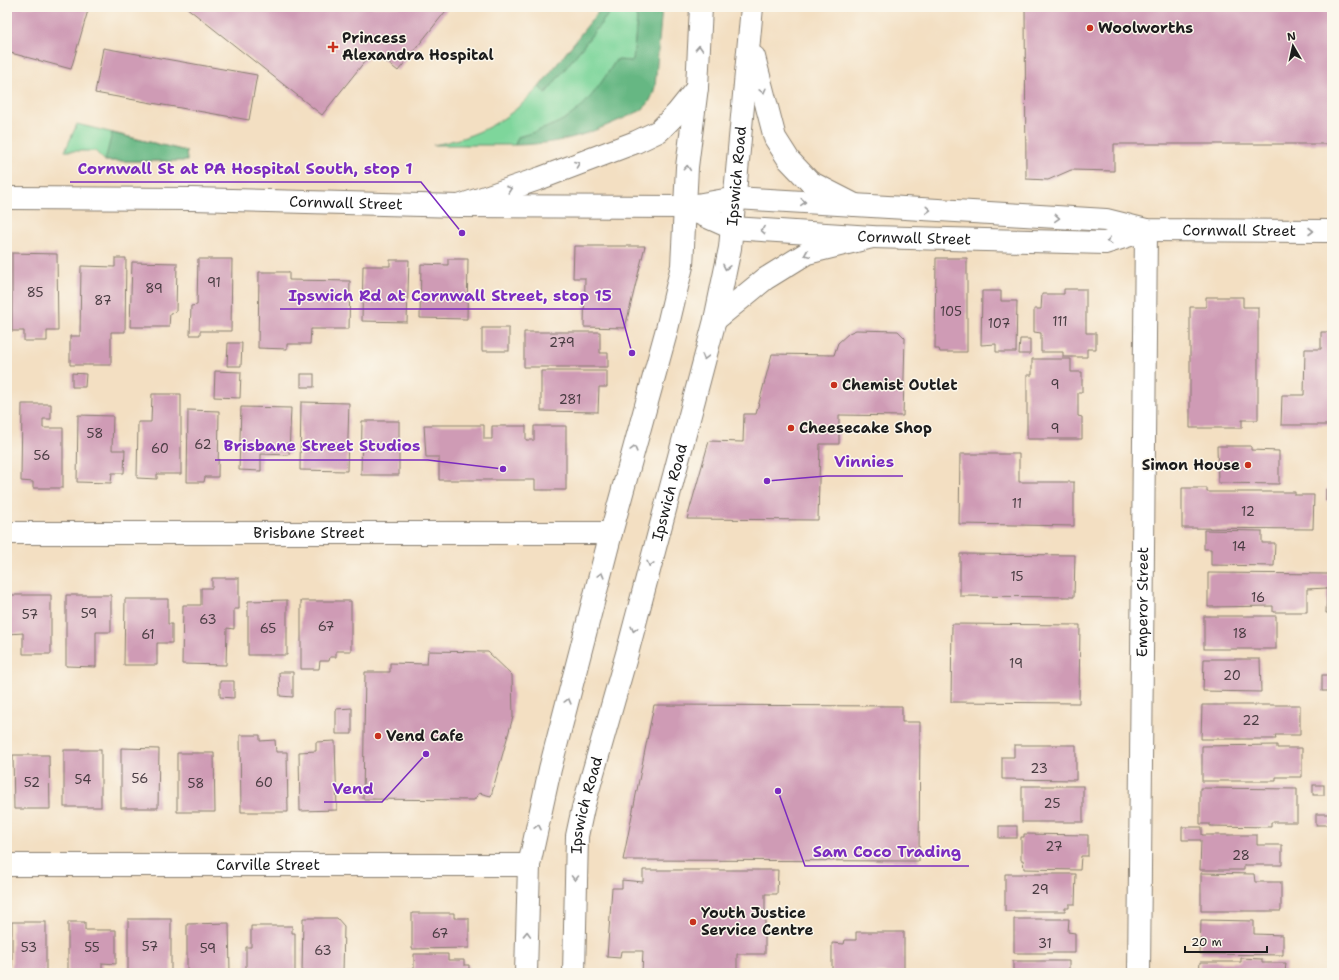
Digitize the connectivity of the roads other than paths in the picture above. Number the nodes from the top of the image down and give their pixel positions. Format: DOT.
graph roads {
  1 [pos="702,7"];
  2 [pos="752,7"];
  3 [pos="750,40"];
  4 [pos="697,87"];
  5 [pos="7,198"];
  6 [pos="736,198"];
  7 [pos="855,205"];
  8 [pos="459,206"];
  9 [pos="685,207"];
  10 [pos="732,228"];
  11 [pos="1146,230"];
  12 [pos="1332,231"];
  13 [pos="872,237"];
  14 [pos="715,320"];
  15 [pos="7,533"];
  16 [pos="612,533"];
  17 [pos="7,865"];
  18 [pos="529,865"];
  19 [pos="526,973"];
  20 [pos="574,973"];
  21 [pos="1139,973"];
  4 -- 1 [label="main road, one-way"];
  2 -- 3 [label="main road, Ipswich Road"];
  3 -- 6 [label="main road, Ipswich Road"];
  3 -- 7 [label="main road, one-way"];
  8 -- 4 [label="main road, one-way"];
  9 -- 4 [label="main road, one-way"];
  5 -- 8 [label="main road, Cornwall Street"];
  6 -- 7 [label="main road, Cornwall Street, one-way"];
  6 -- 9 [label="main road, Cornwall Street"];
  6 -- 10 [label="main road, Ipswich Road"];
  7 -- 11 [label="main road, Cornwall Street, one-way"];
  8 -- 9 [label="main road, Cornwall Street"];
  9 -- 10 [label="main road, Cornwall Street"];
  16 -- 9 [label="main road, one-way"];
  13 -- 10 [label="main road, Cornwall Street, one-way"];
  10 -- 14 [label="main road, Ipswich Road, one-way"];
  11 -- 12 [label="main road, Cornwall Street, one-way"];
  11 -- 13 [label="main road, Cornwall Street, one-way"];
  11 -- 21 [label="main road, Emperor Street"];
  13 -- 14 [label="main road, one-way"];
  14 -- 20 [label="main road, Ipswich Road, one-way"];
  15 -- 16 [label="main road, Brisbane Street"];
  18 -- 16 [label="main road, one-way"];
  17 -- 18 [label="main road, Carville Street"];
  19 -- 18 [label="main road, one-way"];
}
